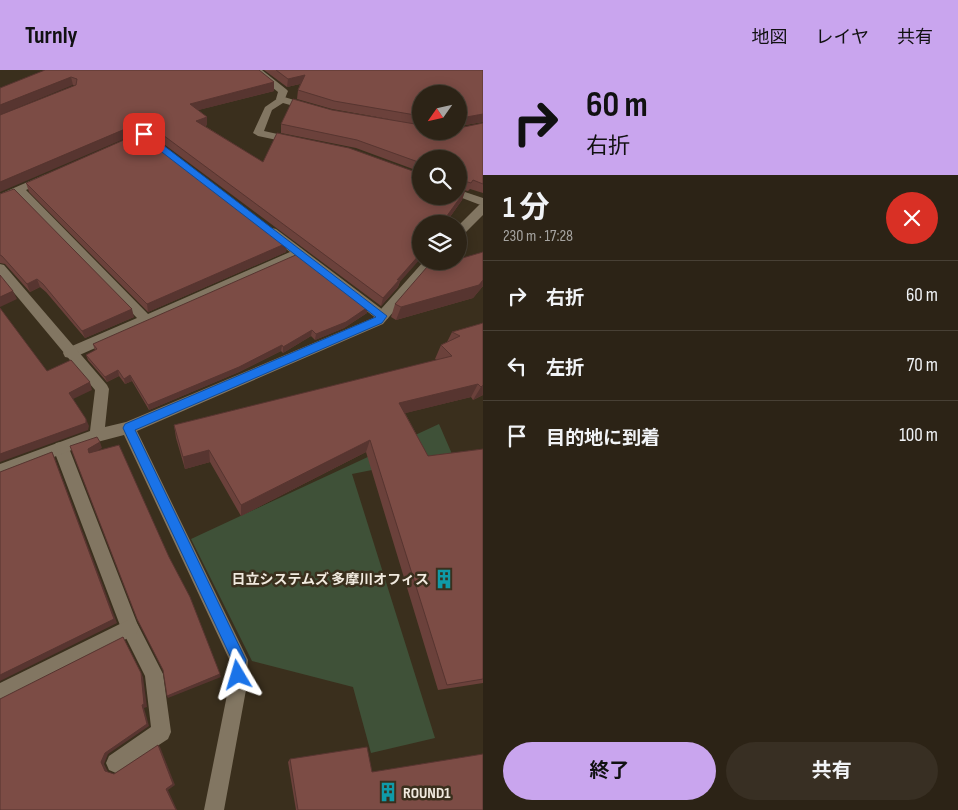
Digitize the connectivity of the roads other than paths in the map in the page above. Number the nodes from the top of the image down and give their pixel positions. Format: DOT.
graph roads {
  1 [pos="256,70"];
  2 [pos="281,99"];
  3 [pos="322,111"];
  4 [pos="306,143"];
  5 [pos="55,174"];
  6 [pos="19,190"];
  7 [pos="467,195"];
  8 [pos="0,198"];
  9 [pos="483,202"];
  10 [pos="483,208"];
  11 [pos="260,223"];
  12 [pos="467,224"];
  13 [pos="299,253"];
  14 [pos="423,270"];
  15 [pos="1,271"];
  16 [pos="382,316"];
  17 [pos="146,320"];
  18 [pos="70,353"];
  19 [pos="128,428"];
  20 [pos="97,437"];
  21 [pos="61,448"];
  22 [pos="0,471"];
  23 [pos="130,628"];
  24 [pos="0,693"];
  25 [pos="116,763"];
  26 [pos="214,810"];
  1 -- 2 [label="street"];
  2 -- 3 [label="street"];
  2 -- 4 [label="street"];
  5 -- 6 [label="street"];
  6 -- 8 [label="street"];
  6 -- 17 [label="street"];
  7 -- 9 [label="street"];
  10 -- 12 [label="street"];
  11 -- 13 [label="street"];
  13 -- 16 [label="street"];
  13 -- 17 [label="street"];
  14 -- 16 [label="street"];
  15 -- 18 [label="street"];
  16 -- 19 [label="street"];
  17 -- 18 [label="street"];
  18 -- 20 [label="street"];
  19 -- 20 [label="street"];
  19 -- 26 [label="street"];
  20 -- 21 [label="street"];
  21 -- 22 [label="street"];
  21 -- 23 [label="street"];
  23 -- 24 [label="street"];
  23 -- 25 [label="street"];
}
